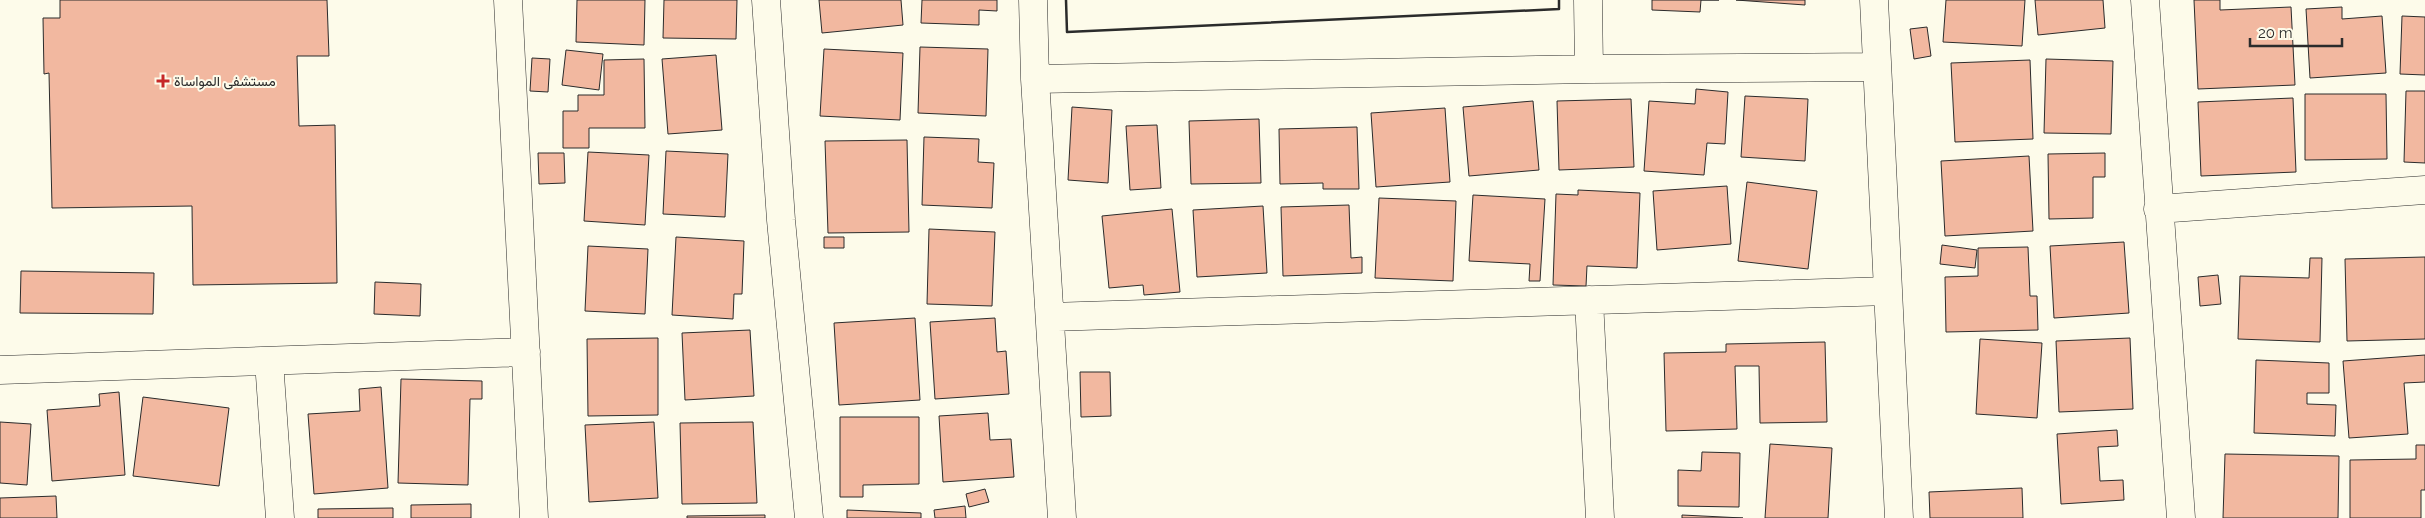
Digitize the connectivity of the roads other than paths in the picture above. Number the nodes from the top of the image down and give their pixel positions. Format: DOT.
graph roads {
  1 [pos="508,0"];
  2 [pos="766,0"];
  3 [pos="1033,0"];
  4 [pos="1588,0"];
  5 [pos="1874,0"];
  6 [pos="2145,0"];
  7 [pos="1877,67"];
  8 [pos="1589,69"];
  9 [pos="1035,79"];
  10 [pos="2425,190"];
  11 [pos="2158,209"];
  12 [pos="1888,291"];
  13 [pos="1589,300"];
  14 [pos="1050,317"];
  15 [pos="526,352"];
  16 [pos="268,360"];
  17 [pos="0,370"];
  18 [pos="280,518"];
  19 [pos="534,518"];
  20 [pos="809,518"];
  21 [pos="1062,518"];
  22 [pos="1600,518"];
  23 [pos="1899,518"];
  24 [pos="2181,518"];
  1 -- 15 [label="street"];
  2 -- 20 [label="street"];
  3 -- 9 [label="street"];
  4 -- 8 [label="street"];
  5 -- 7 [label="street"];
  6 -- 11 [label="street"];
  7 -- 8 [label="street"];
  7 -- 12 [label="street"];
  8 -- 9 [label="street"];
  9 -- 14 [label="street"];
  10 -- 11 [label="street"];
  11 -- 24 [label="street"];
  12 -- 13 [label="street"];
  12 -- 23 [label="street"];
  13 -- 14 [label="street"];
  13 -- 22 [label="street"];
  14 -- 21 [label="street"];
  15 -- 16 [label="street"];
  15 -- 19 [label="street"];
  16 -- 17 [label="street"];
  16 -- 18 [label="street"];
}
